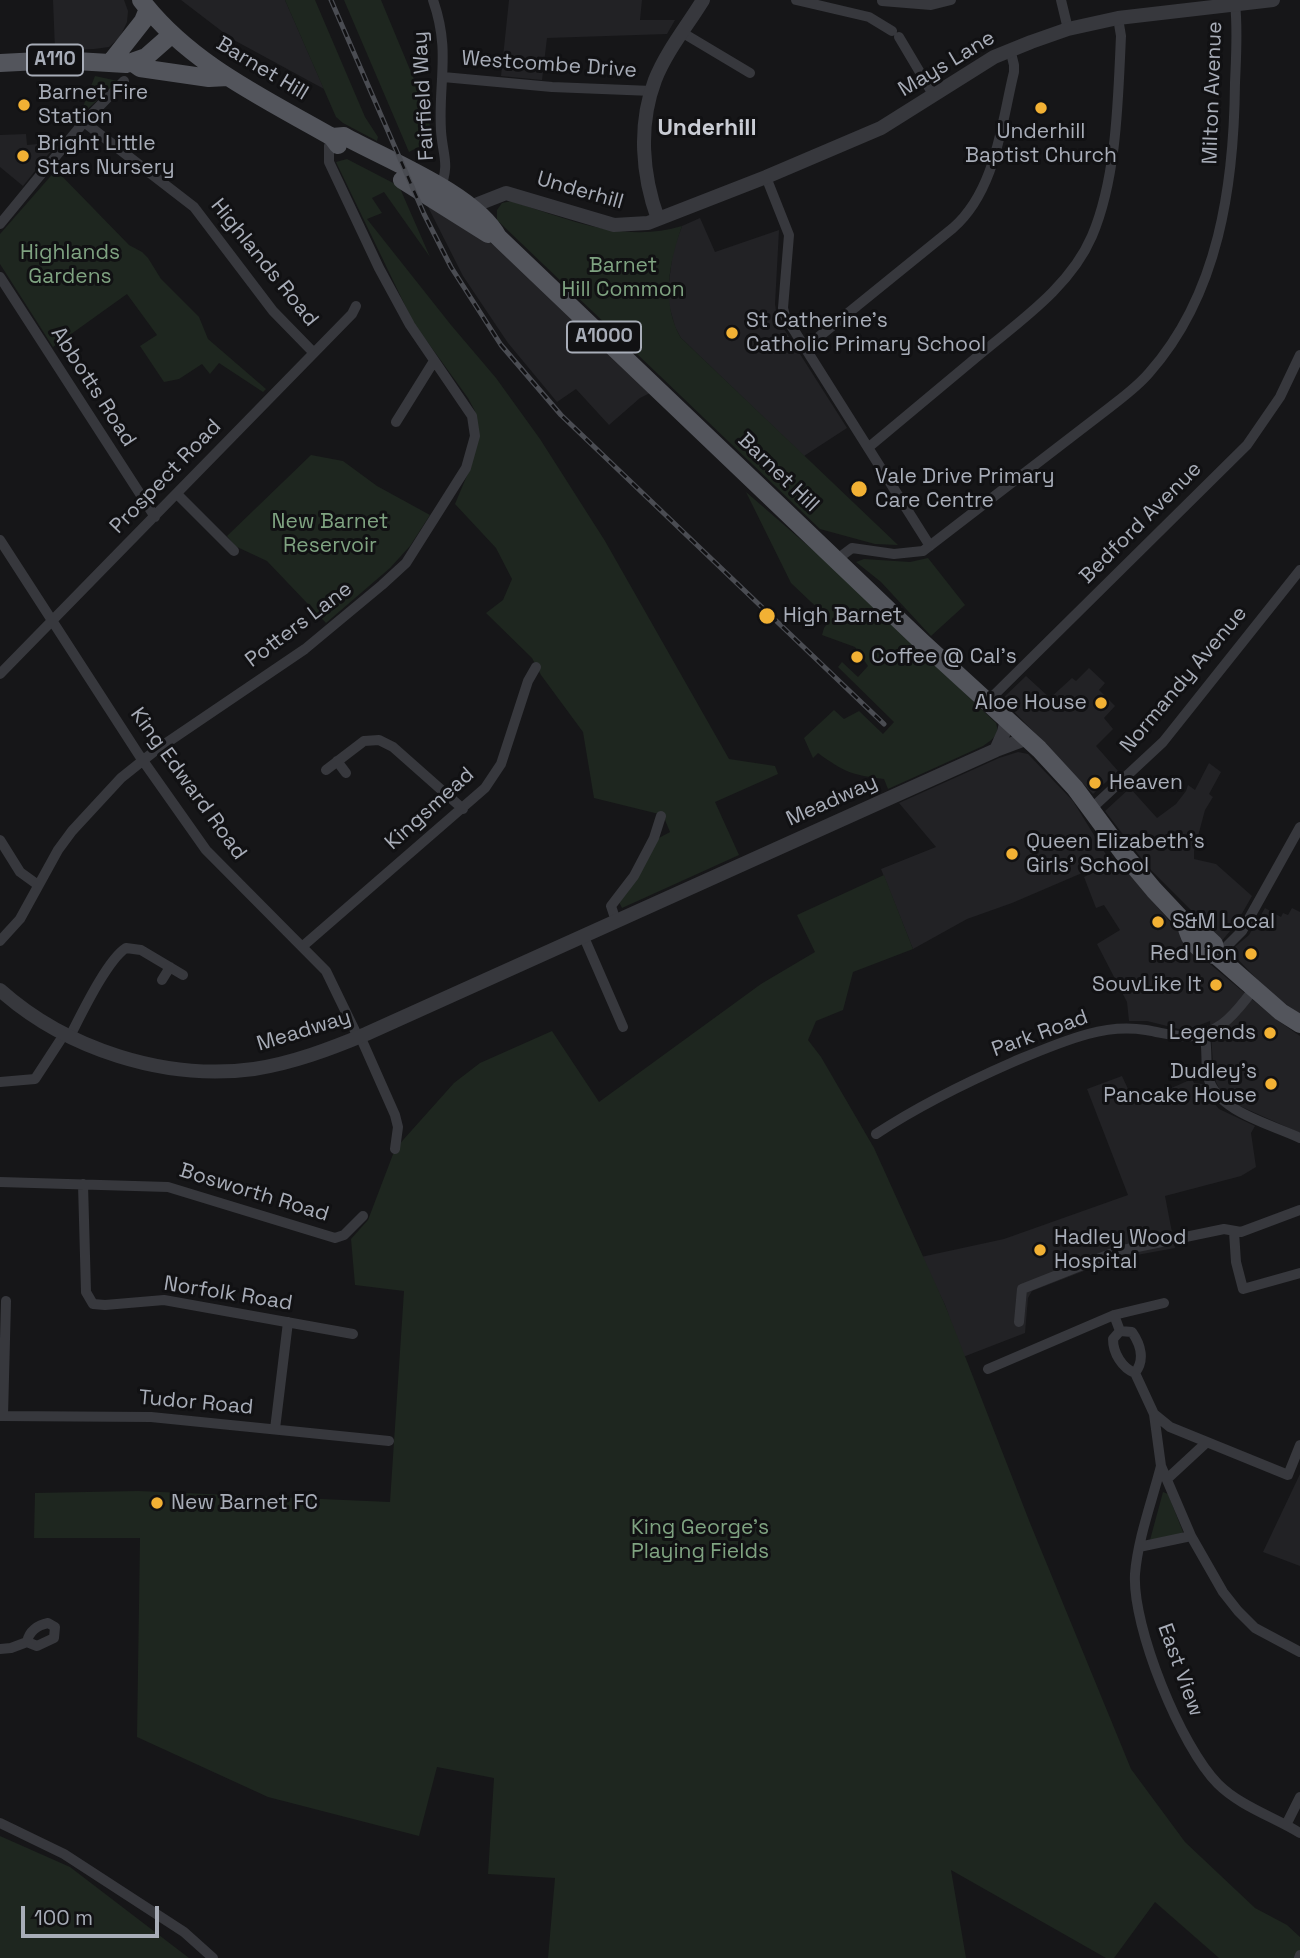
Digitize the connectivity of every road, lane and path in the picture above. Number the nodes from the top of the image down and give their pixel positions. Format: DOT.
graph roads {
  1 [pos="433,0"];
  2 [pos="703,0"];
  3 [pos="796,0"];
  4 [pos="882,0"];
  5 [pos="951,0"];
  6 [pos="1061,0"];
  7 [pos="1273,0"];
  8 [pos="1235,3"];
  9 [pos="145,5"];
  10 [pos="1118,18"];
  11 [pos="876,20"];
  12 [pos="1068,29"];
  13 [pos="683,33"];
  14 [pos="172,35"];
  15 [pos="1010,49"];
  16 [pos="0,63"];
  17 [pos="110,63"];
  18 [pos="133,63"];
  19 [pos="750,73"];
  20 [pos="228,77"];
  21 [pos="443,77"];
  22 [pos="124,81"];
  23 [pos="652,91"];
  24 [pos="934,96"];
  25 [pos="84,122"];
  26 [pos="332,137"];
  27 [pos="766,177"];
  28 [pos="437,194"];
  29 [pos="475,216"];
  30 [pos="658,219"];
  31 [pos="0,224"];
  32 [pos="0,277"];
  33 [pos="356,306"];
  34 [pos="805,348"];
  35 [pos="313,352"];
  36 [pos="1300,355"];
  37 [pos="434,361"];
  38 [pos="396,422"];
  39 [pos="869,447"];
  40 [pos="177,494"];
  41 [pos="155,517"];
  42 [pos="0,540"];
  43 [pos="930,546"];
  44 [pos="234,551"];
  45 [pos="836,560"];
  46 [pos="1300,570"];
  47 [pos="52,621"];
  48 [pos="536,667"];
  49 [pos="0,674"];
  50 [pos="987,702"];
  51 [pos="1007,719"];
  52 [pos="1028,738"];
  53 [pos="996,750"];
  54 [pos="142,760"];
  55 [pos="337,761"];
  56 [pos="326,770"];
  57 [pos="346,773"];
  58 [pos="463,809"];
  59 [pos="1091,809"];
  60 [pos="661,816"];
  61 [pos="1300,827"];
  62 [pos="0,840"];
  63 [pos="38,885"];
  64 [pos="616,921"];
  65 [pos="583,935"];
  66 [pos="0,941"];
  67 [pos="303,947"];
  68 [pos="1217,956"];
  69 [pos="170,967"];
  70 [pos="183,975"];
  71 [pos="162,980"];
  72 [pos="1254,989"];
  73 [pos="0,990"];
  74 [pos="1300,1024"];
  75 [pos="624,1027"];
  76 [pos="1204,1033"];
  77 [pos="68,1035"];
  78 [pos="359,1037"];
  79 [pos="0,1082"];
  80 [pos="876,1134"];
  81 [pos="1300,1138"];
  82 [pos="395,1149"];
  83 [pos="0,1182"];
  84 [pos="83,1184"];
  85 [pos="1300,1210"];
  86 [pos="363,1216"];
  87 [pos="1234,1232"];
  88 [pos="1300,1273"];
  89 [pos="6,1301"];
  90 [pos="1164,1303"];
  91 [pos="7,1315"];
  92 [pos="1114,1315"];
  93 [pos="21,1316"];
  94 [pos="288,1322"];
  95 [pos="1019,1322"];
  96 [pos="1120,1331"];
  97 [pos="353,1334"];
  98 [pos="988,1369"];
  99 [pos="1135,1373"];
  100 [pos="1154,1414"];
  101 [pos="2,1416"];
  102 [pos="275,1429"];
  103 [pos="388,1441"];
  104 [pos="1207,1442"];
  105 [pos="1300,1445"];
  106 [pos="1161,1466"];
  107 [pos="1167,1479"];
  108 [pos="1191,1536"];
  109 [pos="1139,1547"];
  110 [pos="27,1642"];
  111 [pos="0,1649"];
  112 [pos="1300,1652"];
  113 [pos="1300,1797"];
  114 [pos="0,1823"];
  115 [pos="1286,1825"];
  116 [pos="1300,1833"];
  117 [pos="213,1958"];
  1 -- 21 [label="street, Fairfield Way"];
  2 -- 13 [label="street"];
  3 -- 11 [label="street"];
  4 -- 5 [label="street"];
  4 -- 11 [label="street"];
  6 -- 12 [label="street"];
  7 -- 8 [label="street, Mays Lane"];
  8 -- 10 [label="street, Mays Lane"];
  8 -- 43 [label="street, Milton Avenue"];
  9 -- 14 [label="main road, A1000"];
  9 -- 17 [label="main road, A110"];
  10 -- 12 [label="street, Mays Lane"];
  10 -- 39 [label="street"];
  11 -- 24 [label="street"];
  12 -- 15 [label="street, Mays Lane"];
  13 -- 19 [label="street"];
  13 -- 23 [label="street"];
  14 -- 18 [label="main road"];
  14 -- 20 [label="main road, Barnet Hill / A1000"];
  15 -- 24 [label="street, Mays Lane"];
  15 -- 34 [label="street"];
  16 -- 17 [label="main road, A110"];
  17 -- 18 [label="main road, A110"];
  18 -- 20 [label="main road, A110"];
  20 -- 26 [label="main road, Barnet Hill / A1000"];
  21 -- 23 [label="street, Westcombe Drive"];
  21 -- 28 [label="street, Fairfield Way"];
  22 -- 25 [label="street"];
  23 -- 30 [label="street"];
  24 -- 27 [label="street, Mays Lane"];
  25 -- 31 [label="street"];
  25 -- 35 [label="street, Highlands Road"];
  26 -- 28 [label="main road, Barnet Hill / A1000"];
  26 -- 37 [label="street, Potters Lane"];
  27 -- 30 [label="street, Mays Lane"];
  27 -- 34 [label="street"];
  28 -- 29 [label="main road, Barnet Hill / A1000"];
  29 -- 30 [label="street, Underhill"];
  29 -- 45 [label="main road, Barnet Hill / A1000"];
  32 -- 41 [label="street, Abbotts Road"];
  33 -- 35 [label="street, Prospect Road"];
  34 -- 39 [label="street"];
  35 -- 40 [label="street, Prospect Road"];
  36 -- 50 [label="street, Bedford Avenue"];
  37 -- 38 [label="street"];
  37 -- 54 [label="street, Potters Lane"];
  39 -- 43 [label="street"];
  40 -- 41 [label="street, Prospect Road"];
  40 -- 44 [label="street"];
  41 -- 47 [label="street, Prospect Road"];
  42 -- 47 [label="street, King Edward Road"];
  43 -- 45 [label="street, Milton Avenue"];
  45 -- 50 [label="main road, Barnet Hill / A1000"];
  46 -- 59 [label="street, Normandy Avenue"];
  47 -- 49 [label="street, Prospect Road"];
  47 -- 54 [label="street, King Edward Road"];
  48 -- 58 [label="street, Kingsmead"];
  50 -- 51 [label="main road, Barnet Hill / A1000"];
  51 -- 52 [label="main road, Barnet Hill / A1000"];
  51 -- 53 [label="street"];
  52 -- 53 [label="street, Meadway"];
  52 -- 59 [label="main road, A1000"];
  53 -- 64 [label="street, Meadway"];
  54 -- 63 [label="street, Potters Lane"];
  54 -- 67 [label="street, King Edward Road"];
  55 -- 56 [label="street"];
  55 -- 57 [label="street"];
  55 -- 58 [label="street"];
  58 -- 67 [label="street, Kingsmead"];
  59 -- 68 [label="main road, A1000"];
  60 -- 64 [label="street"];
  61 -- 68 [label="street"];
  62 -- 63 [label="street"];
  63 -- 66 [label="street, Potters Lane"];
  64 -- 65 [label="street, Meadway"];
  65 -- 75 [label="street"];
  65 -- 78 [label="street, Meadway"];
  67 -- 78 [label="street, King Edward Road"];
  68 -- 72 [label="main road, A1000"];
  69 -- 70 [label="street"];
  69 -- 71 [label="street"];
  69 -- 77 [label="street"];
  72 -- 74 [label="main road, A1000"];
  72 -- 76 [label="street, Park Road"];
  73 -- 77 [label="street, Meadway"];
  76 -- 80 [label="street, Park Road"];
  76 -- 81 [label="street"];
  77 -- 78 [label="street, Meadway"];
  77 -- 79 [label="street"];
  78 -- 82 [label="street, King Edward Road"];
  83 -- 84 [label="street, Bosworth Road"];
  84 -- 86 [label="street, Bosworth Road"];
  84 -- 94 [label="street, Norfolk Road"];
  85 -- 87 [label="street"];
  87 -- 88 [label="street"];
  87 -- 95 [label="street"];
  89 -- 91 [label="street"];
  90 -- 92 [label="street"];
  91 -- 93 [label="street"];
  91 -- 101 [label="street"];
  92 -- 96 [label="street"];
  92 -- 98 [label="street"];
  94 -- 97 [label="street, Norfolk Road"];
  94 -- 102 [label="street"];
  96 -- 99 [label="street"];
  96 -- 99 [label="street"];
  99 -- 100 [label="street"];
  100 -- 104 [label="street"];
  100 -- 106 [label="street"];
  101 -- 102 [label="street, Tudor Road"];
  102 -- 103 [label="street, Tudor Road"];
  104 -- 105 [label="street"];
  104 -- 107 [label="street"];
  106 -- 107 [label="street"];
  106 -- 109 [label="street, East View"];
  107 -- 108 [label="street"];
  108 -- 109 [label="street"];
  108 -- 112 [label="street"];
  109 -- 115 [label="street, East View"];
  110 -- 111 [label="street"];
  113 -- 115 [label="street"];
  114 -- 117 [label="street"];
  115 -- 116 [label="street, East View"];
}
